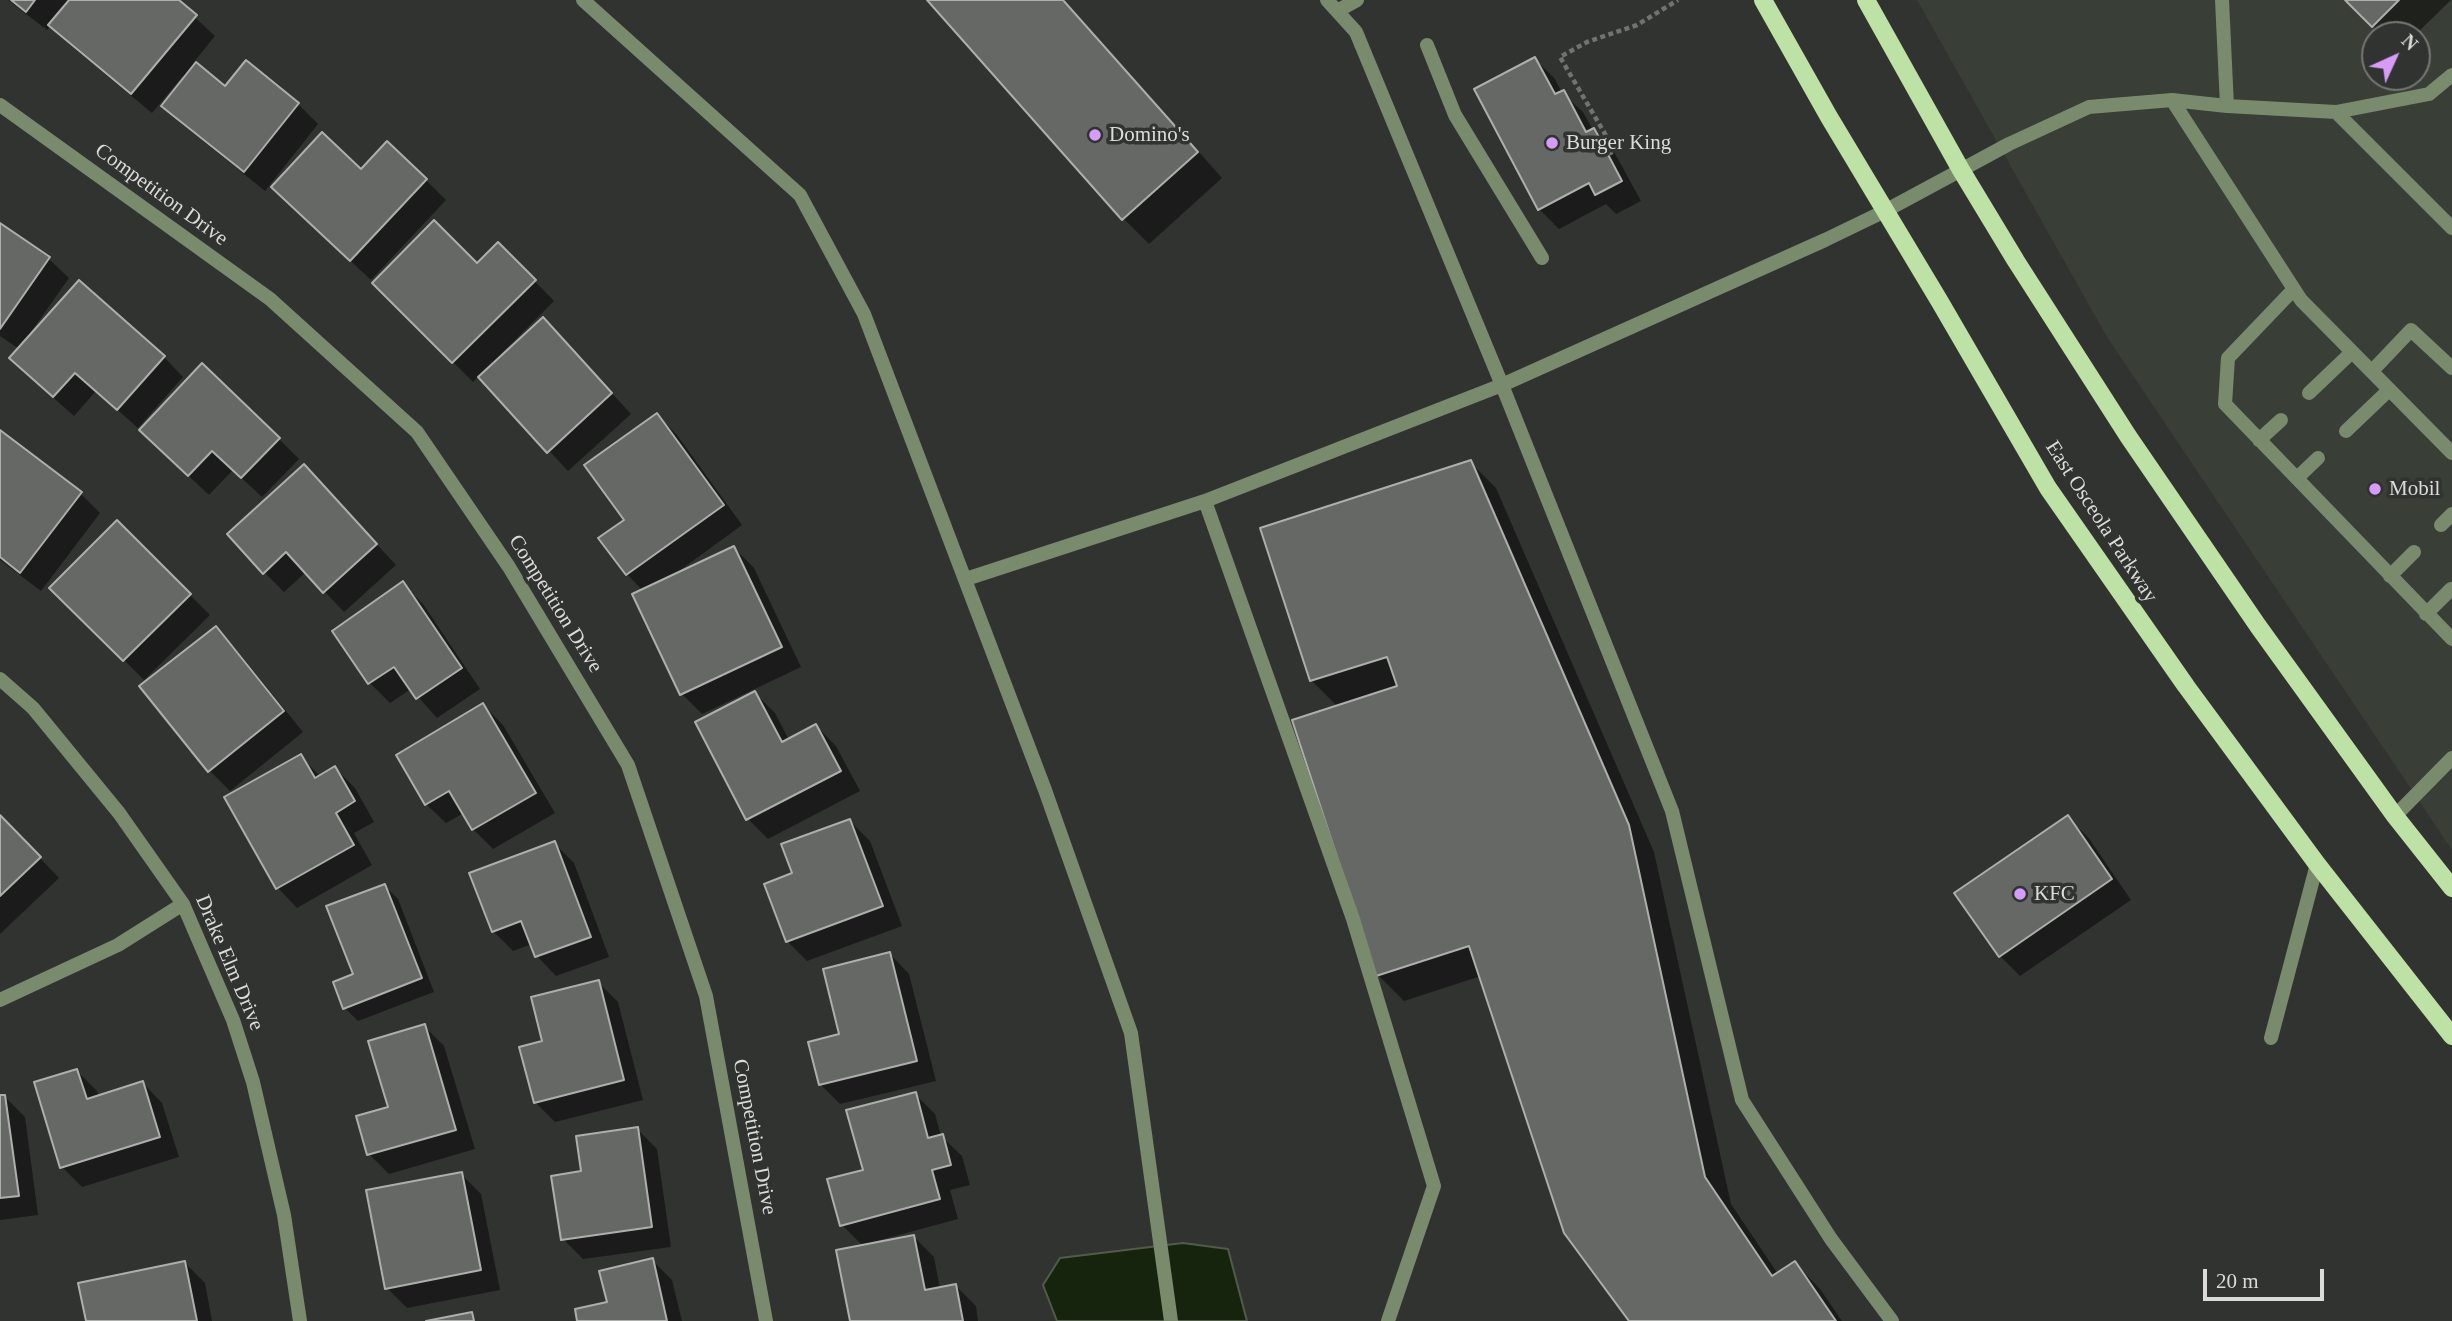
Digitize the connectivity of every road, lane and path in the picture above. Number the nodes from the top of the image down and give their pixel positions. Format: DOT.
graph roads {
  1 [pos="583,0"];
  2 [pos="1327,0"];
  3 [pos="1357,0"];
  4 [pos="1678,0"];
  5 [pos="1763,0"];
  6 [pos="1866,0"];
  7 [pos="2222,0"];
  8 [pos="1337,12"];
  9 [pos="1427,45"];
  10 [pos="2452,75"];
  11 [pos="2172,100"];
  12 [pos="0,105"];
  13 [pos="2227,106"];
  14 [pos="2336,112"];
  15 [pos="1608,154"];
  16 [pos="1961,170"];
  17 [pos="1885,211"];
  18 [pos="2452,228"];
  19 [pos="1542,258"];
  20 [pos="2294,289"];
  21 [pos="2352,352"];
  22 [pos="2452,368"];
  23 [pos="2372,371"];
  24 [pos="1502,384"];
  25 [pos="2389,390"];
  26 [pos="2309,393"];
  27 [pos="2281,420"];
  28 [pos="2346,431"];
  29 [pos="2259,440"];
  30 [pos="2452,453"];
  31 [pos="2318,458"];
  32 [pos="2297,478"];
  33 [pos="1205,501"];
  34 [pos="2452,514"];
  35 [pos="2441,526"];
  36 [pos="2414,552"];
  37 [pos="2390,576"];
  38 [pos="966,579"];
  39 [pos="2451,590"];
  40 [pos="2426,614"];
  41 [pos="2452,639"];
  42 [pos="0,679"];
  43 [pos="2452,758"];
  44 [pos="2395,816"];
  45 [pos="2318,864"];
  46 [pos="2452,888"];
  47 [pos="183,904"];
  48 [pos="0,1000"];
  49 [pos="2452,1036"];
  50 [pos="2270,1038"];
  51 [pos="300,1321"];
  52 [pos="766,1321"];
  53 [pos="1171,1321"];
  54 [pos="1388,1321"];
  55 [pos="1892,1321"];
  1 -- 38 [label="street"];
  2 -- 8 [label="street"];
  3 -- 8 [label="street"];
  4 -- 15 [label="path"];
  5 -- 17 [label="main road, East Osceola Parkway"];
  6 -- 16 [label="main road"];
  7 -- 13 [label="street"];
  8 -- 24 [label="street"];
  9 -- 19 [label="street"];
  10 -- 14 [label="street"];
  11 -- 13 [label="street"];
  11 -- 16 [label="street"];
  11 -- 20 [label="street"];
  12 -- 52 [label="street, Competition Drive"];
  13 -- 14 [label="street"];
  14 -- 18 [label="street"];
  16 -- 17 [label="street"];
  16 -- 44 [label="main road"];
  17 -- 24 [label="street"];
  17 -- 45 [label="main road, East Osceola Parkway"];
  20 -- 21 [label="street"];
  20 -- 29 [label="street"];
  21 -- 23 [label="street"];
  21 -- 26 [label="street"];
  22 -- 23 [label="street"];
  23 -- 25 [label="street"];
  24 -- 33 [label="street"];
  24 -- 55 [label="street"];
  25 -- 28 [label="street"];
  25 -- 30 [label="street"];
  27 -- 29 [label="street"];
  29 -- 32 [label="street"];
  31 -- 32 [label="street"];
  32 -- 37 [label="street"];
  33 -- 38 [label="street"];
  33 -- 54 [label="street"];
  34 -- 35 [label="street"];
  36 -- 37 [label="street"];
  37 -- 40 [label="street"];
  38 -- 53 [label="street"];
  39 -- 40 [label="street"];
  40 -- 41 [label="street"];
  42 -- 47 [label="street, Drake Elm Drive"];
  43 -- 44 [label="street"];
  44 -- 46 [label="main road"];
  45 -- 49 [label="main road, East Osceola Parkway"];
  45 -- 50 [label="street"];
  47 -- 48 [label="street"];
  47 -- 51 [label="street, Drake Elm Drive"];
}
